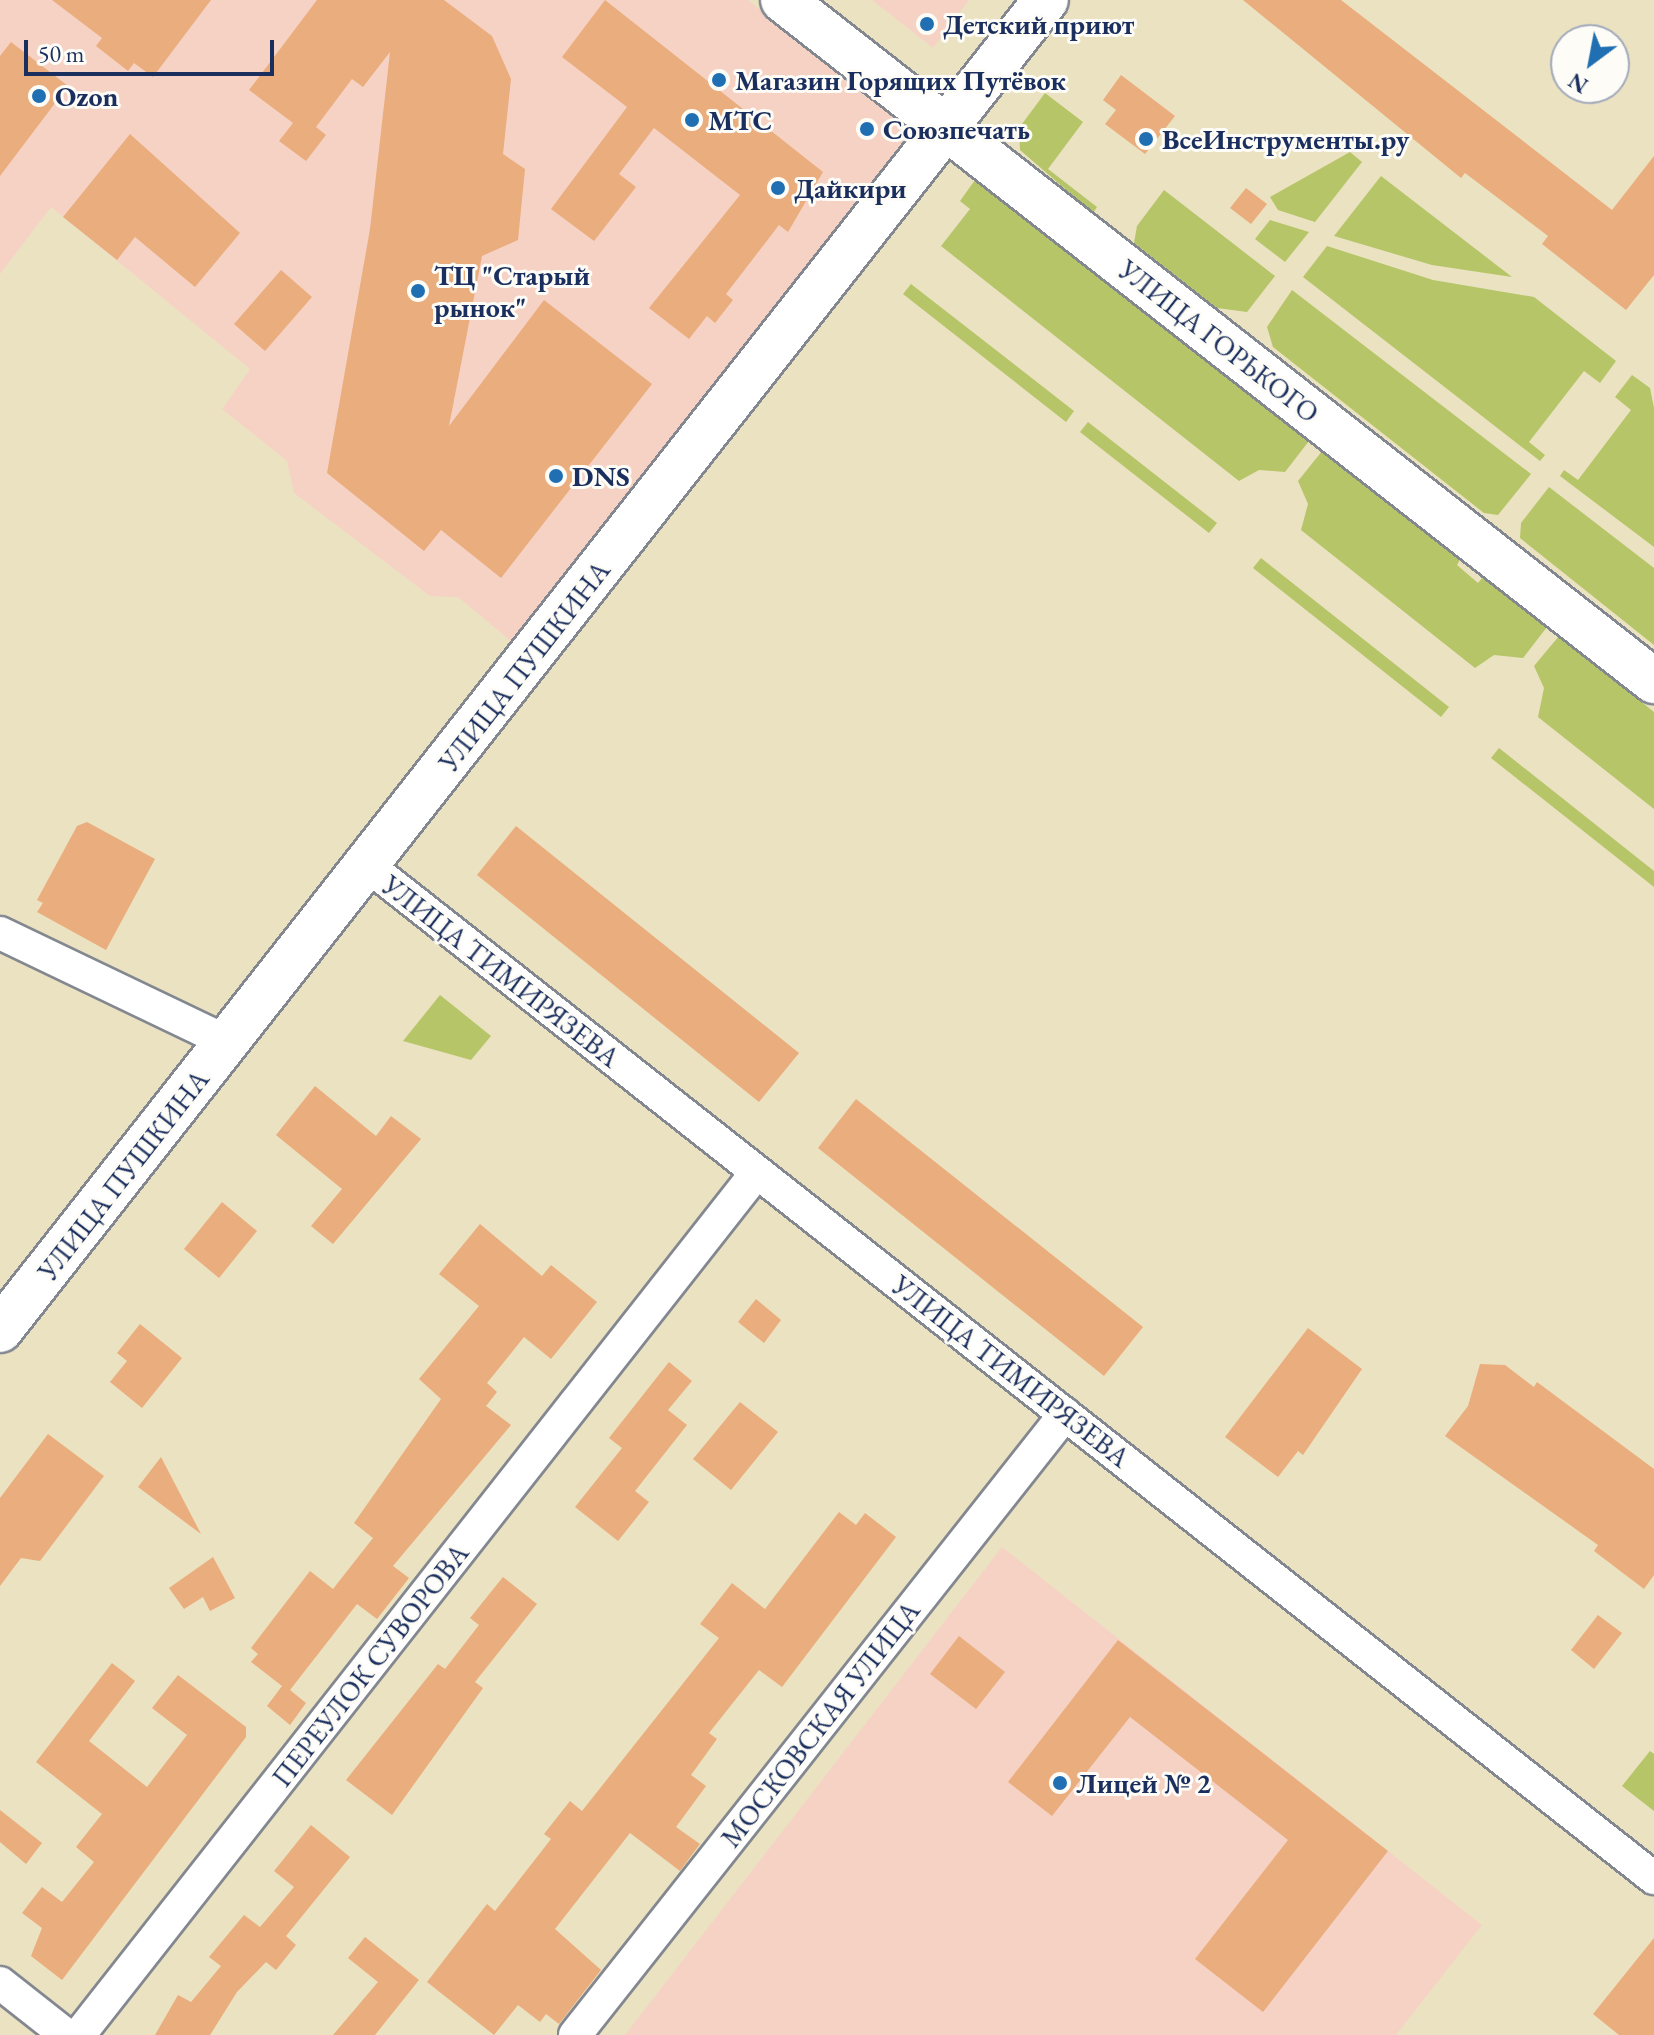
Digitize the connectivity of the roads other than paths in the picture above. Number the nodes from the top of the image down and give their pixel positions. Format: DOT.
graph roads {
  1 [pos="783,0"];
  2 [pos="1046,0"];
  3 [pos="948,129"];
  4 [pos="1654,681"];
  5 [pos="367,865"];
  6 [pos="0,933"];
  7 [pos="227,1042"];
  8 [pos="757,1172"];
  9 [pos="0,1330"];
  10 [pos="1065,1414"];
  11 [pos="1654,1878"];
  12 [pos="0,1983"];
  13 [pos="66,2035"];
  14 [pos="79,2035"];
  15 [pos="575,2035"];
  1 -- 3 [label="street, УЛИЦА ГОРЬКОГО"];
  2 -- 3 [label="street, УЛИЦА ПУШКИНА"];
  3 -- 4 [label="street, УЛИЦА ГОРЬКОГО"];
  3 -- 5 [label="street, УЛИЦА ПУШКИНА"];
  5 -- 7 [label="street, УЛИЦА ПУШКИНА"];
  5 -- 8 [label="street, УЛИЦА ТИМИРЯЗЕВА"];
  6 -- 7 [label="street"];
  7 -- 9 [label="street, УЛИЦА ПУШКИНА"];
  8 -- 10 [label="street, УЛИЦА ТИМИРЯЗЕВА"];
  8 -- 14 [label="street, ПЕРЕУЛОК СУВОРОВА"];
  10 -- 11 [label="street, УЛИЦА ТИМИРЯЗЕВА"];
  10 -- 15 [label="street, МОСКОВСКАЯ УЛИЦА"];
  12 -- 13 [label="street"];
}
